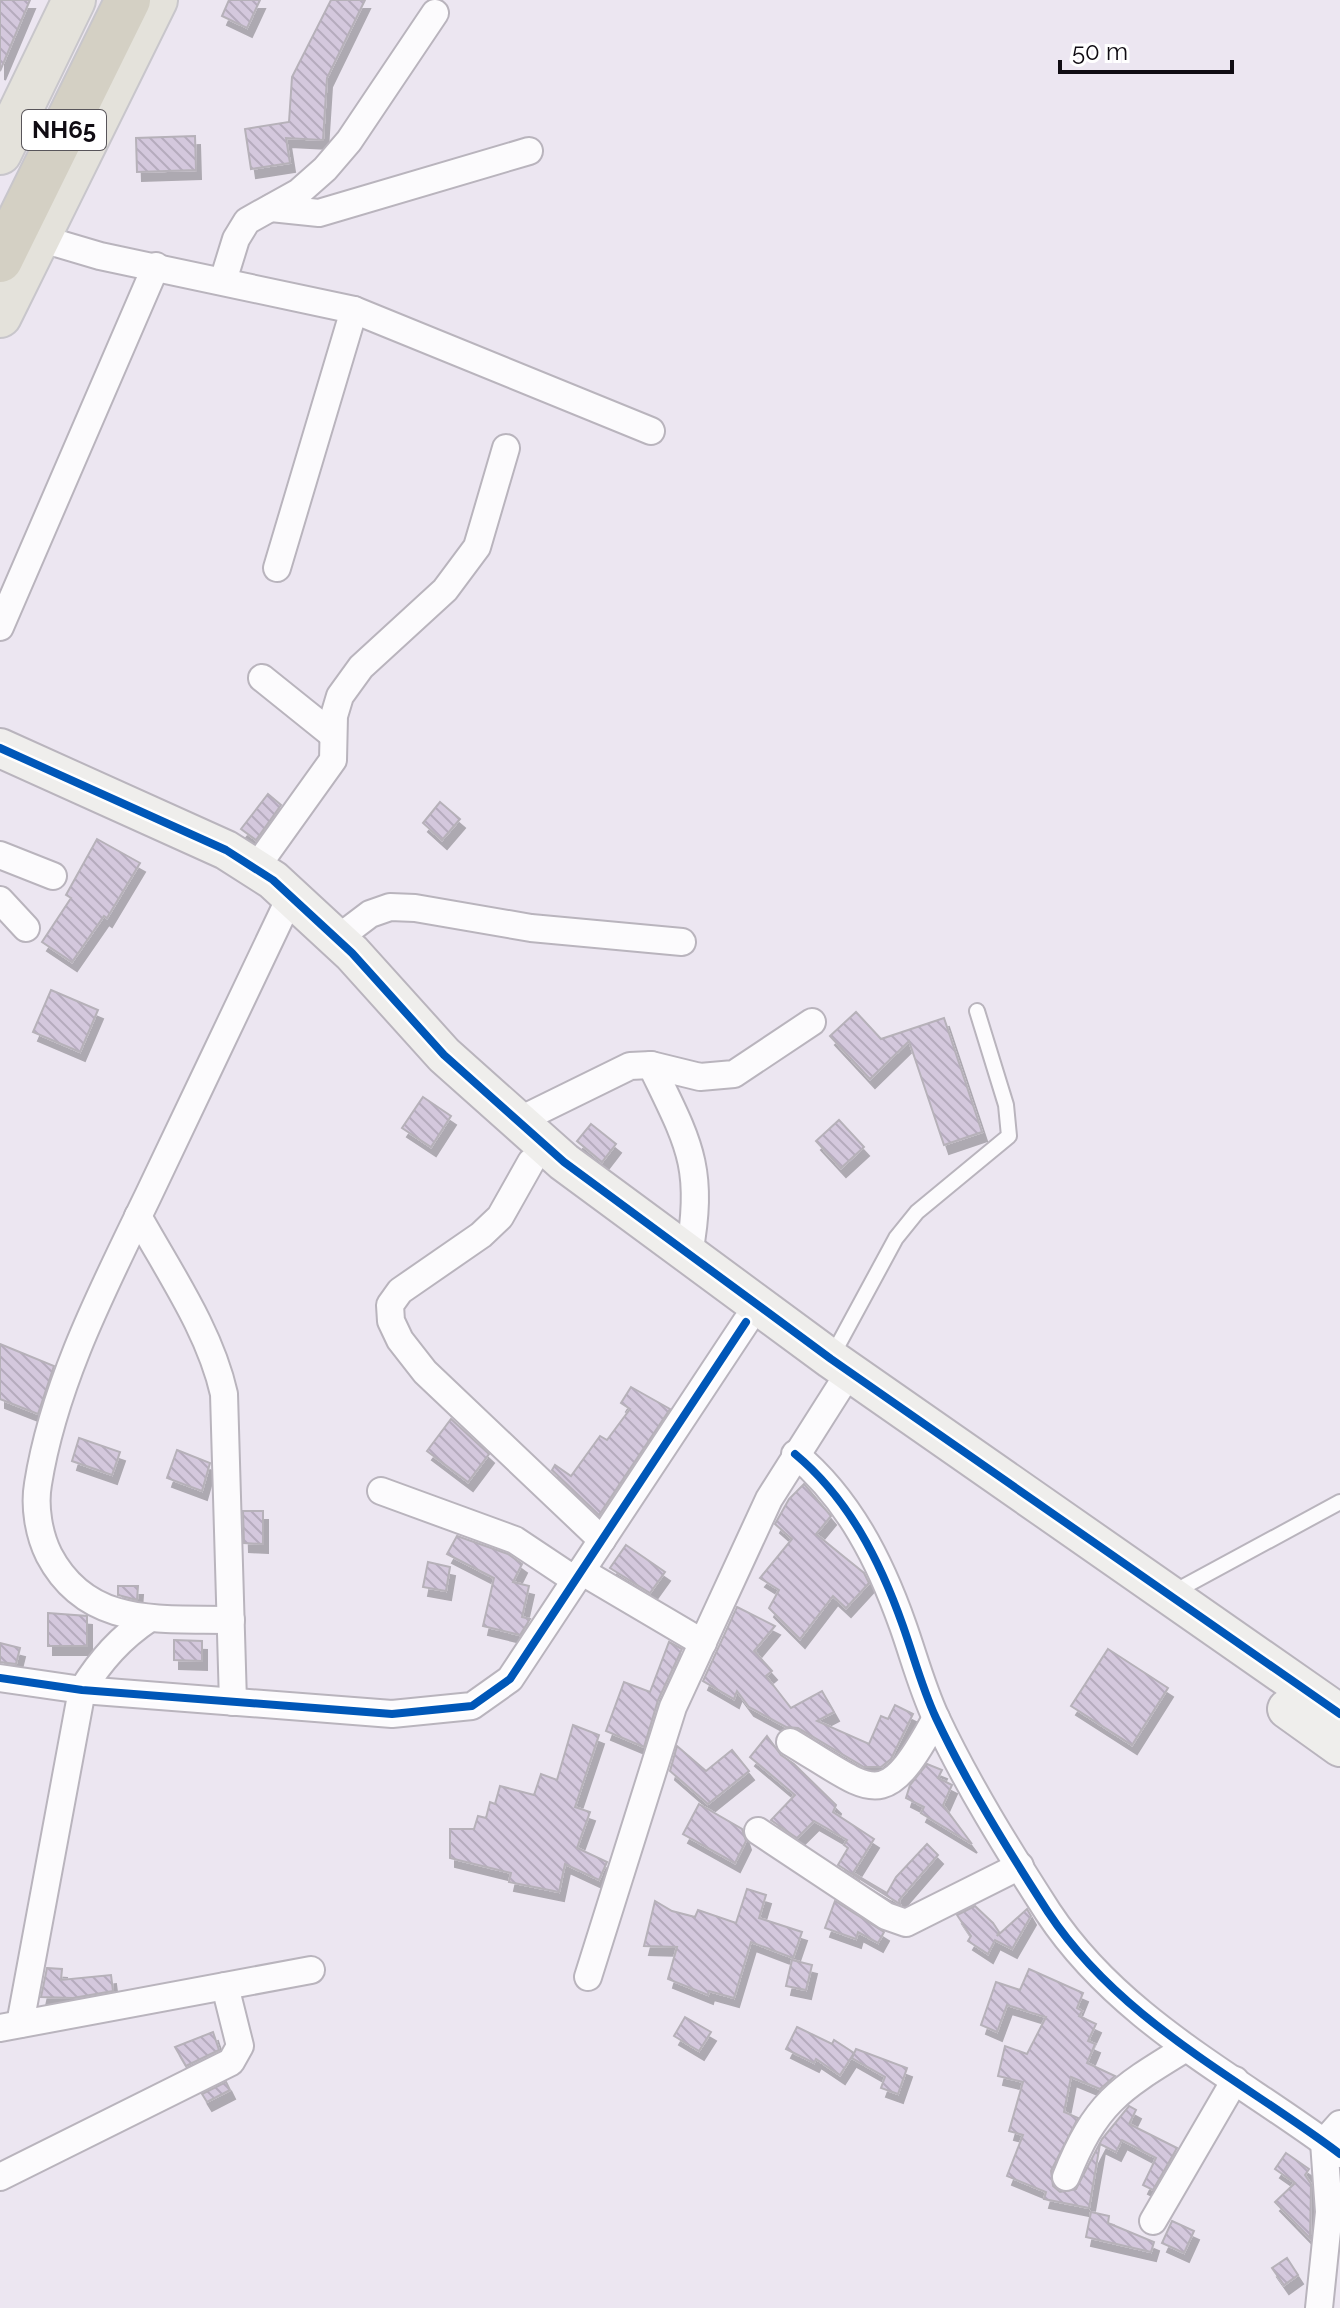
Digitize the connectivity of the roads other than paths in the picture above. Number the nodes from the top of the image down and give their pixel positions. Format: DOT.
graph roads {
  1 [pos="74,0"];
  2 [pos="96,0"];
  3 [pos="128,0"];
  4 [pos="156,0"];
  5 [pos="435,13"];
  6 [pos="1,150"];
  7 [pos="529,151"];
  8 [pos="0,193"];
  9 [pos="271,208"];
  10 [pos="39,238"];
  11 [pos="0,260"];
  12 [pos="156,266"];
  13 [pos="223,281"];
  14 [pos="354,310"];
  15 [pos="0,316"];
  16 [pos="651,431"];
  17 [pos="506,448"];
  18 [pos="277,568"];
  19 [pos="0,627"];
  20 [pos="262,678"];
  21 [pos="333,735"];
  22 [pos="0,748"];
  23 [pos="0,855"];
  24 [pos="240,859"];
  25 [pos="53,876"];
  26 [pos="0,900"];
  27 [pos="286,906"];
  28 [pos="26,928"];
  29 [pos="337,939"];
  30 [pos="682,942"];
  31 [pos="977,1011"];
  32 [pos="812,1022"];
  33 [pos="651,1065"];
  34 [pos="518,1121"];
  35 [pos="531,1162"];
  36 [pos="138,1216"];
  37 [pos="689,1254"];
  38 [pos="746,1322"];
  39 [pos="835,1373"];
  40 [pos="795,1454"];
  41 [pos="381,1491"];
  42 [pos="1340,1502"];
  43 [pos="602,1540"];
  44 [pos="1085,1550"];
  45 [pos="578,1576"];
  46 [pos="1170,1594"];
  47 [pos="150,1618"];
  48 [pos="231,1620"];
  49 [pos="703,1643"];
  50 [pos="0,1678"];
  51 [pos="82,1690"];
  52 [pos="233,1702"];
  53 [pos="1340,1714"];
  54 [pos="936,1718"];
  55 [pos="790,1742"];
  56 [pos="1340,1747"];
  57 [pos="758,1831"];
  58 [pos="1020,1866"];
  59 [pos="311,1970"];
  60 [pos="588,1977"];
  61 [pos="225,1986"];
  62 [pos="10,2026"];
  63 [pos="1186,2048"];
  64 [pos="1235,2080"];
  65 [pos="1335,2140"];
  66 [pos="0,2177"];
  67 [pos="1066,2177"];
  68 [pos="1153,2221"];
  69 [pos="1319,2308"];
  1 -- 6 [label="main road"];
  2 -- 8 [label="highway, NH65"];
  3 -- 11 [label="highway, NH65"];
  4 -- 10 [label="main road"];
  5 -- 9 [label="street"];
  7 -- 9 [label="street"];
  9 -- 13 [label="street"];
  10 -- 12 [label="street"];
  10 -- 15 [label="main road"];
  12 -- 13 [label="street"];
  12 -- 19 [label="street"];
  13 -- 14 [label="street"];
  14 -- 16 [label="street"];
  14 -- 18 [label="street"];
  17 -- 21 [label="street"];
  20 -- 21 [label="street"];
  21 -- 24 [label="street"];
  22 -- 24 [label="street"];
  23 -- 25 [label="street"];
  24 -- 27 [label="street"];
  24 -- 29 [label="street"];
  26 -- 28 [label="street"];
  27 -- 35 [label="street"];
  27 -- 36 [label="street"];
  29 -- 30 [label="street"];
  29 -- 34 [label="street"];
  31 -- 39 [label="lane"];
  32 -- 33 [label="street"];
  33 -- 34 [label="street"];
  33 -- 37 [label="street"];
  34 -- 37 [label="street"];
  35 -- 38 [label="street"];
  35 -- 43 [label="street"];
  36 -- 47 [label="street"];
  36 -- 48 [label="street"];
  37 -- 39 [label="street"];
  38 -- 39 [label="street"];
  38 -- 43 [label="street"];
  39 -- 40 [label="street"];
  39 -- 44 [label="street"];
  40 -- 49 [label="street"];
  40 -- 54 [label="street"];
  41 -- 45 [label="street"];
  42 -- 46 [label="lane"];
  43 -- 45 [label="street"];
  44 -- 46 [label="street"];
  44 -- 56 [label="street"];
  45 -- 49 [label="street"];
  45 -- 52 [label="street"];
  46 -- 53 [label="street"];
  47 -- 48 [label="street"];
  47 -- 51 [label="street"];
  48 -- 52 [label="street"];
  49 -- 60 [label="street"];
  50 -- 51 [label="street"];
  51 -- 52 [label="street"];
  51 -- 62 [label="street"];
  54 -- 55 [label="street"];
  54 -- 58 [label="street"];
  57 -- 58 [label="street"];
  58 -- 63 [label="street"];
  59 -- 61 [label="street"];
  61 -- 62 [label="street"];
  61 -- 66 [label="street"];
  63 -- 64 [label="street"];
  63 -- 67 [label="street"];
  64 -- 65 [label="street"];
  64 -- 68 [label="street"];
  65 -- 69 [label="street"];
}
